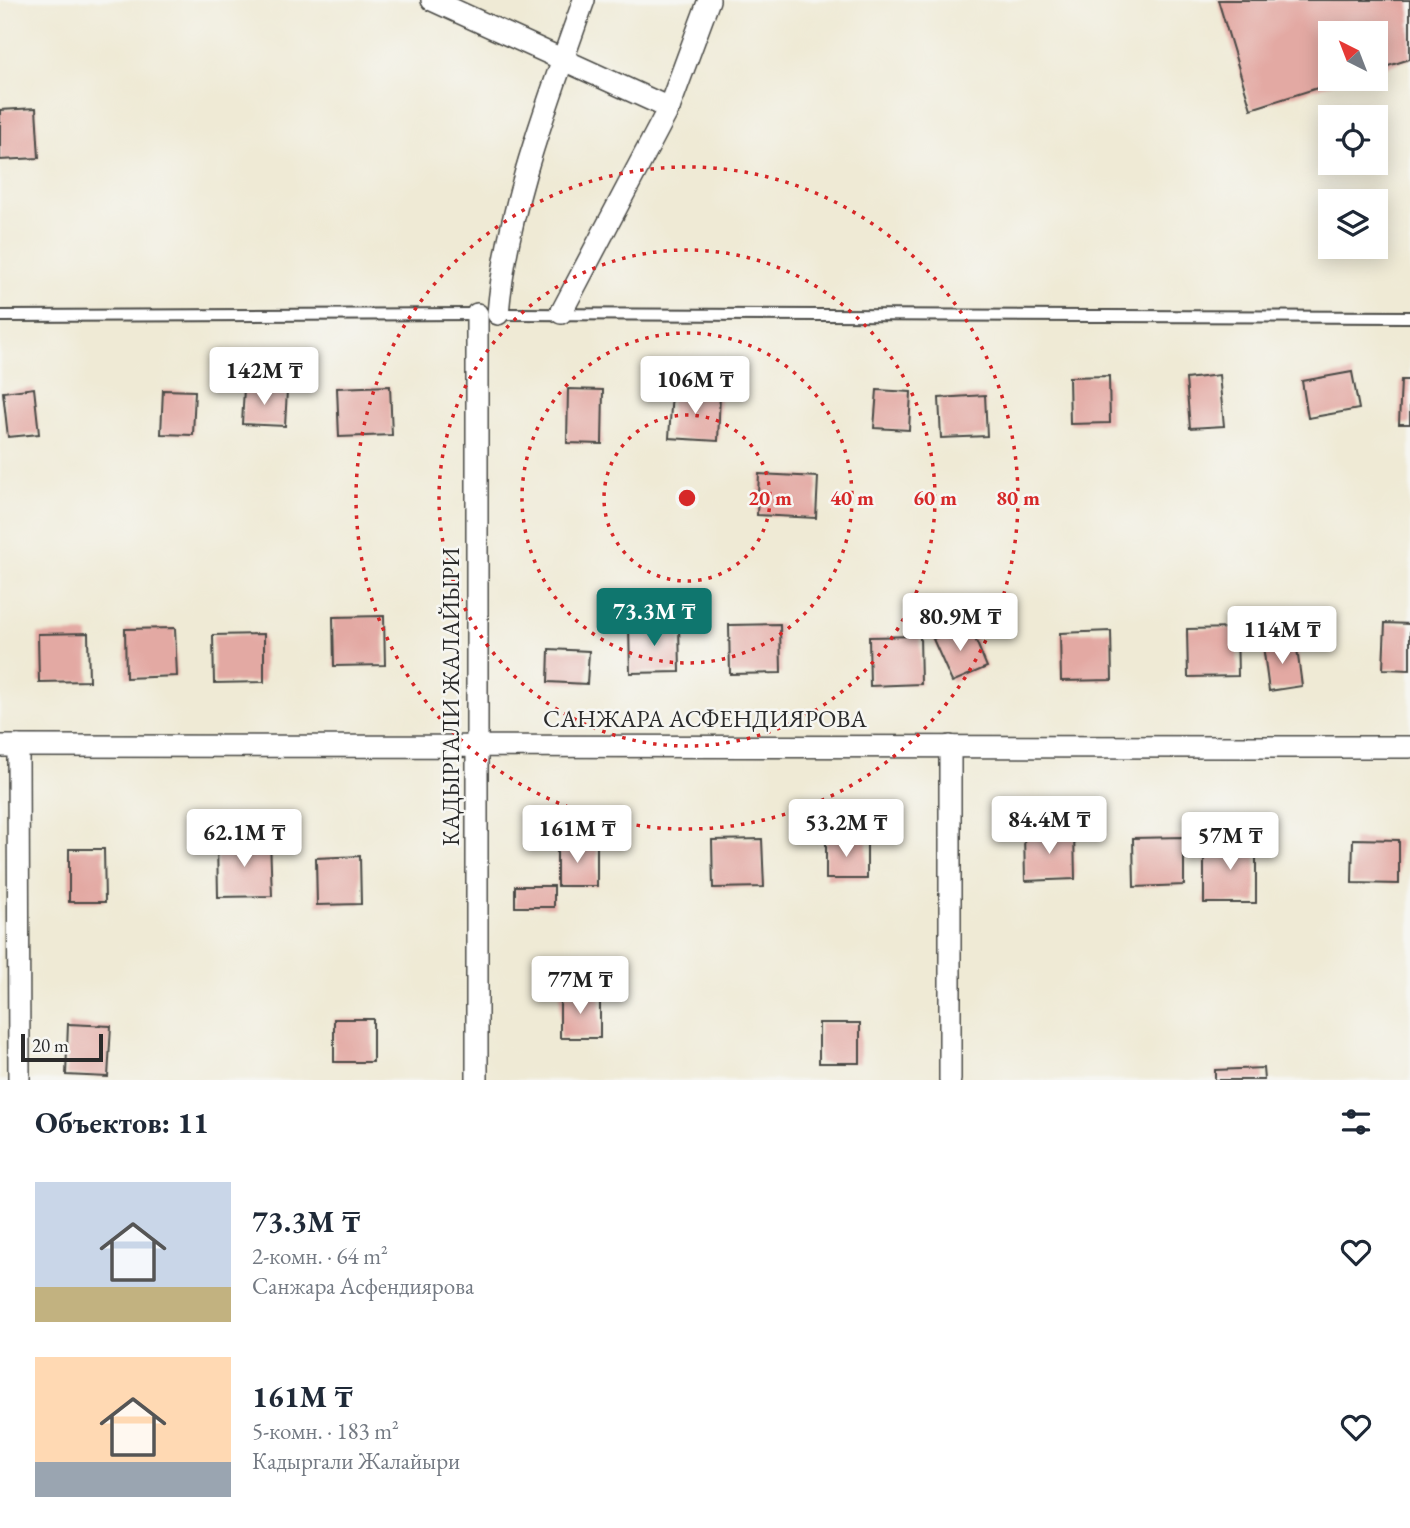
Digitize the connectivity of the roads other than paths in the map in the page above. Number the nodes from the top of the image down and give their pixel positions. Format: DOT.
graph roads {
  1 [pos="432,0"];
  2 [pos="584,0"];
  3 [pos="709,0"];
  4 [pos="563,59"];
  5 [pos="669,108"];
  6 [pos="561,313"];
  7 [pos="488,314"];
  8 [pos="0,316"];
  9 [pos="1410,317"];
  10 [pos="477,745"];
  11 [pos="9,746"];
  12 [pos="950,746"];
  13 [pos="1410,747"];
  14 [pos="19,1080"];
  15 [pos="477,1080"];
  16 [pos="950,1080"];
  1 -- 4 [label="street"];
  2 -- 4 [label="street, КАДЫРГАЛИ ЖАЛАЙЫРИ"];
  3 -- 5 [label="street"];
  4 -- 5 [label="street"];
  4 -- 7 [label="street, КАДЫРГАЛИ ЖАЛАЙЫРИ"];
  5 -- 6 [label="street"];
  6 -- 7 [label="lane"];
  6 -- 9 [label="lane"];
  7 -- 8 [label="lane"];
  7 -- 10 [label="street, КАДЫРГАЛИ ЖАЛАЙЫРИ"];
  10 -- 11 [label="street, САНЖАРА АСФЕНДИЯРОВА"];
  10 -- 12 [label="street, САНЖАРА АСФЕНДИЯРОВА"];
  10 -- 15 [label="street, КАДЫРГАЛИ ЖАЛАЙЫРИ"];
  11 -- 14 [label="street"];
  12 -- 13 [label="street, САНЖАРА АСФЕНДИЯРОВА"];
  12 -- 16 [label="street"];
}
